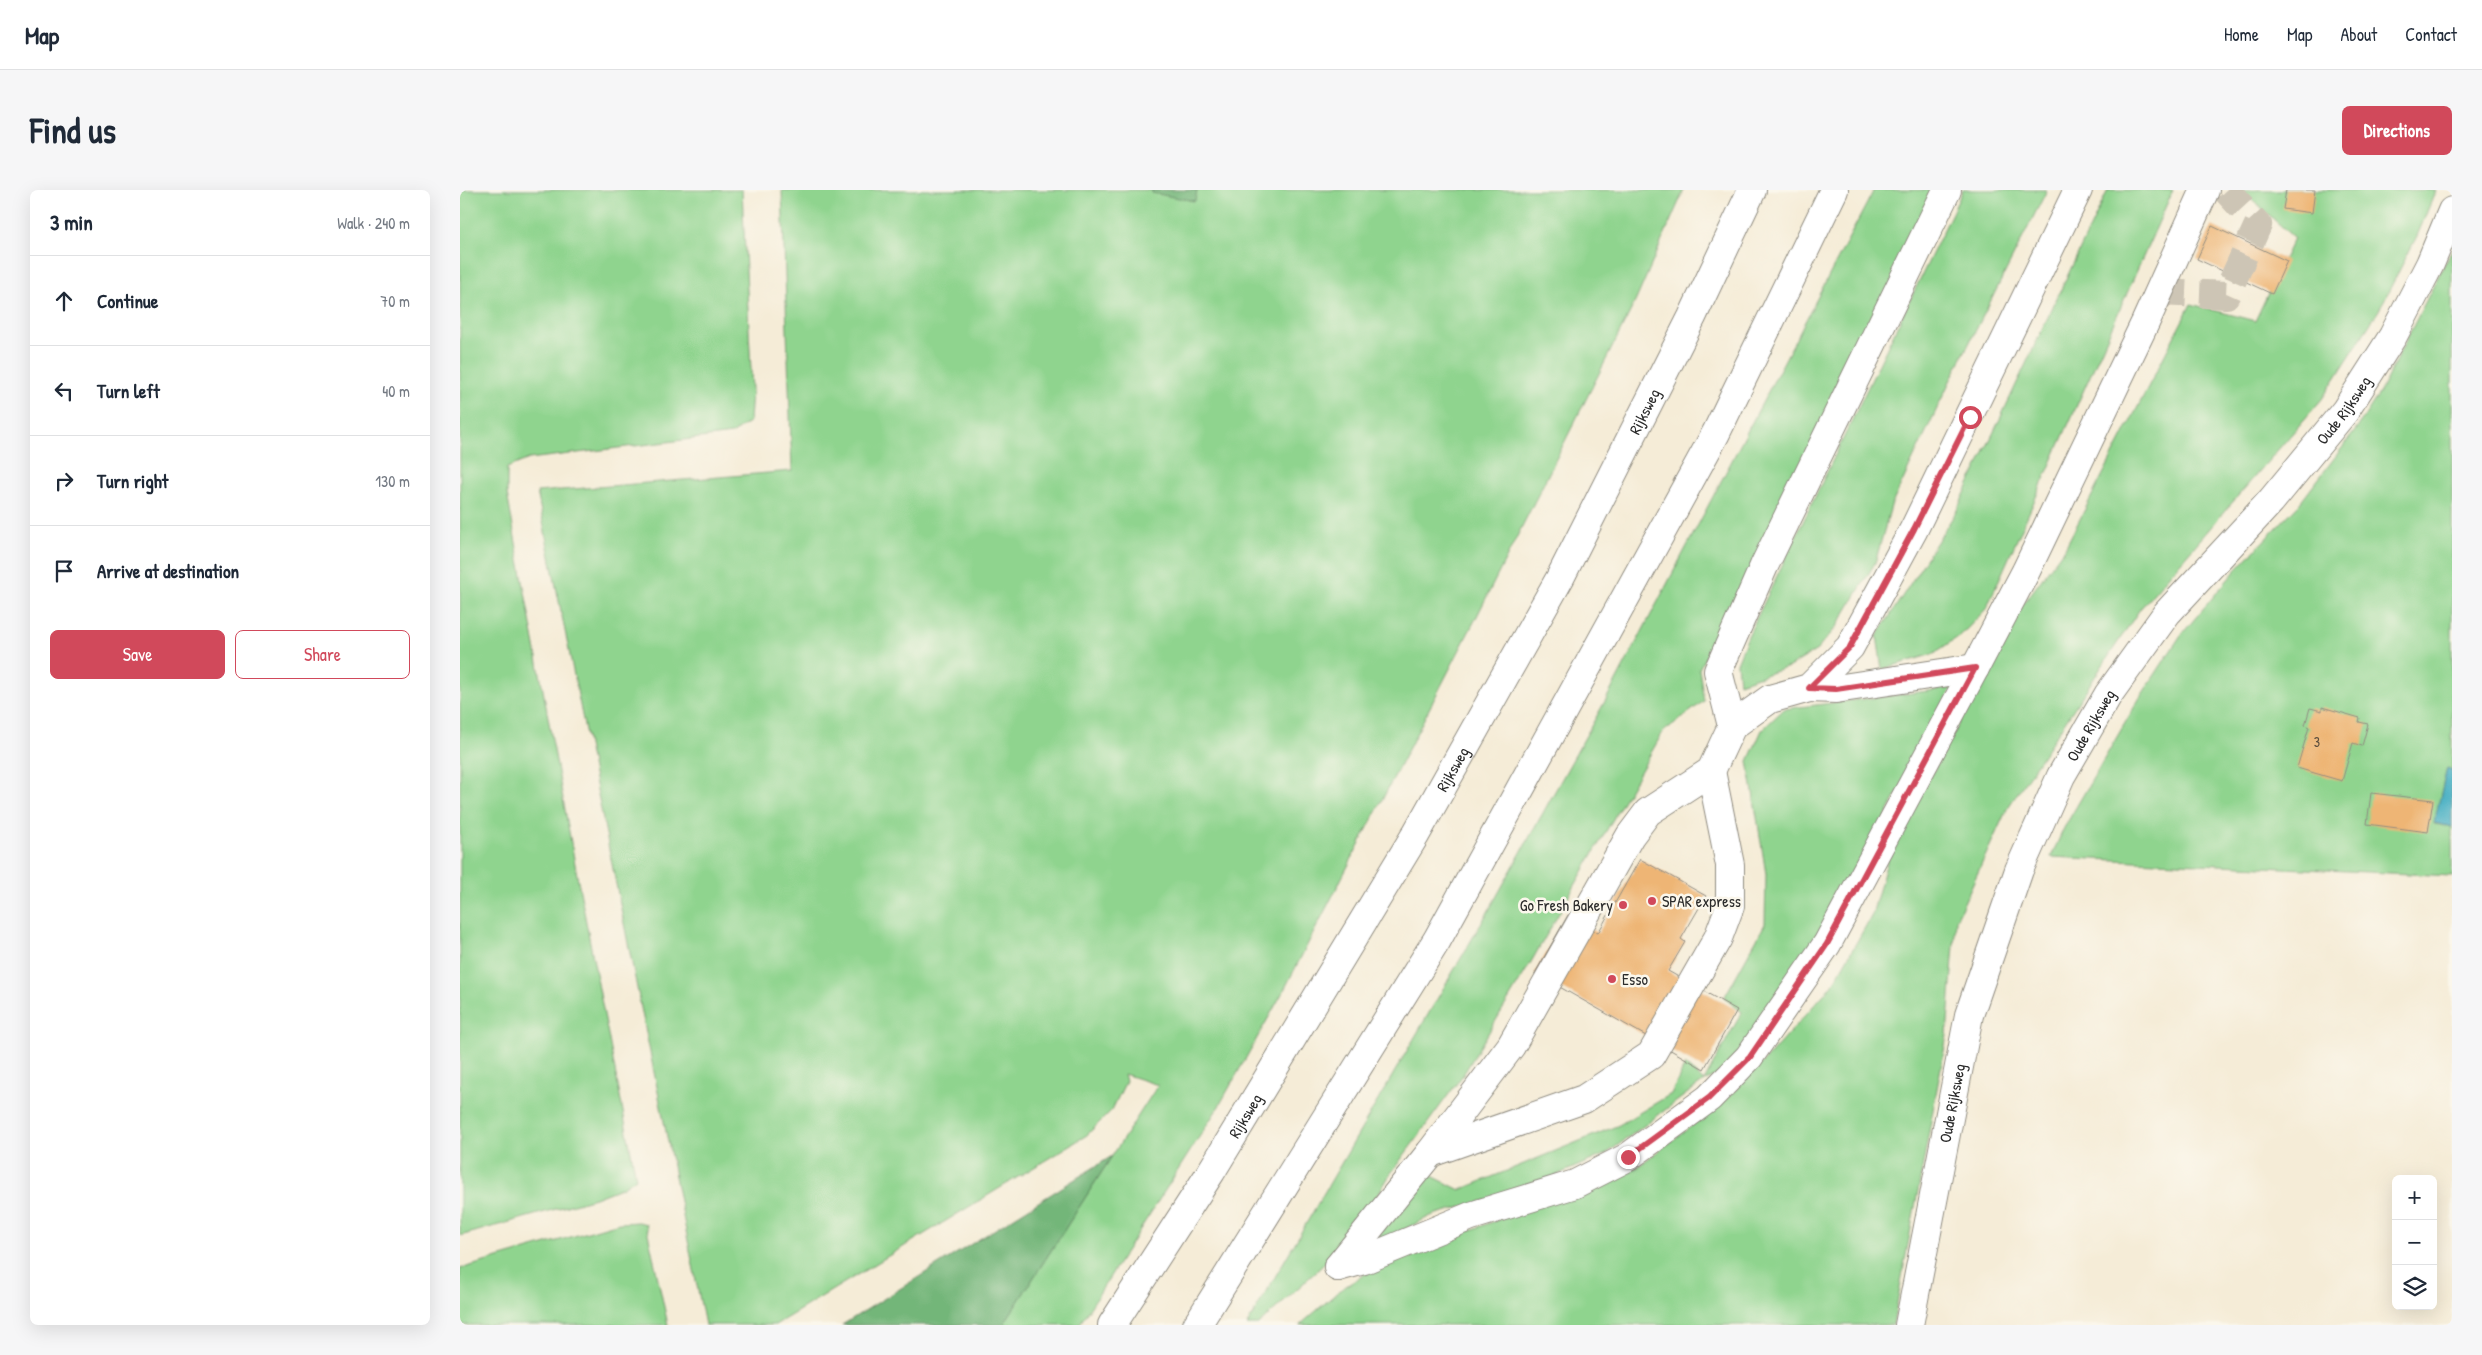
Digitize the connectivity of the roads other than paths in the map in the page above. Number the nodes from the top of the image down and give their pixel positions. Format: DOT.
graph roads {
  1 [pos="1752,190"];
  2 [pos="1834,190"];
  3 [pos="1947,190"];
  4 [pos="2078,190"];
  5 [pos="2205,190"];
  6 [pos="2452,211"];
  7 [pos="1975,668"];
  8 [pos="1809,688"];
  9 [pos="1732,726"];
  10 [pos="1711,771"];
  11 [pos="1430,1153"];
  12 [pos="1112,1325"];
  13 [pos="1197,1325"];
  14 [pos="1909,1325"];
  1 -- 12 [label="main road, Rijksweg"];
  2 -- 13 [label="main road"];
  3 -- 9 [label="main road"];
  4 -- 8 [label="main road"];
  5 -- 7 [label="main road"];
  6 -- 14 [label="main road, Oude Rijksweg"];
  7 -- 8 [label="main road"];
  7 -- 11 [label="main road"];
  8 -- 9 [label="main road"];
  9 -- 10 [label="main road"];
  10 -- 11 [label="main road"];
  10 -- 11 [label="main road"];
}
